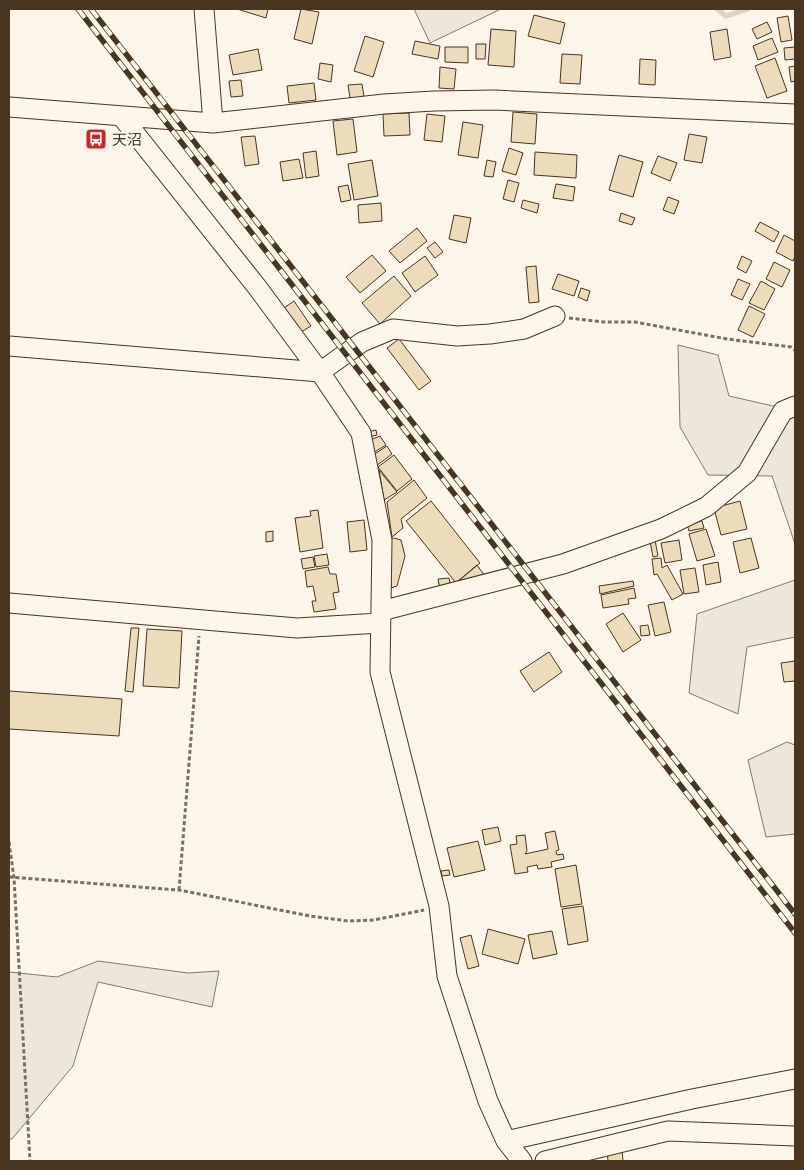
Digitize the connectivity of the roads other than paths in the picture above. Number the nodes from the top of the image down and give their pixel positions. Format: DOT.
graph roads {
  1 [pos="204,9"];
  2 [pos="9,107"];
  3 [pos="795,114"];
  4 [pos="122,117"];
  5 [pos="213,123"];
  6 [pos="555,316"];
  7 [pos="9,346"];
  8 [pos="320,372"];
  9 [pos="795,406"];
  10 [pos="9,603"];
  11 [pos="380,617"];
  12 [pos="795,1079"];
  13 [pos="795,1136"];
  14 [pos="506,1142"];
  15 [pos="522,1161"];
  16 [pos="545,1161"];
  1 -- 5 [label="street"];
  2 -- 4 [label="street"];
  3 -- 5 [label="street"];
  4 -- 5 [label="street"];
  4 -- 8 [label="street"];
  6 -- 8 [label="street"];
  7 -- 8 [label="street"];
  8 -- 11 [label="street"];
  9 -- 11 [label="street"];
  10 -- 11 [label="street"];
  11 -- 14 [label="street"];
  12 -- 14 [label="street"];
  13 -- 16 [label="street"];
  14 -- 15 [label="street"];
}
